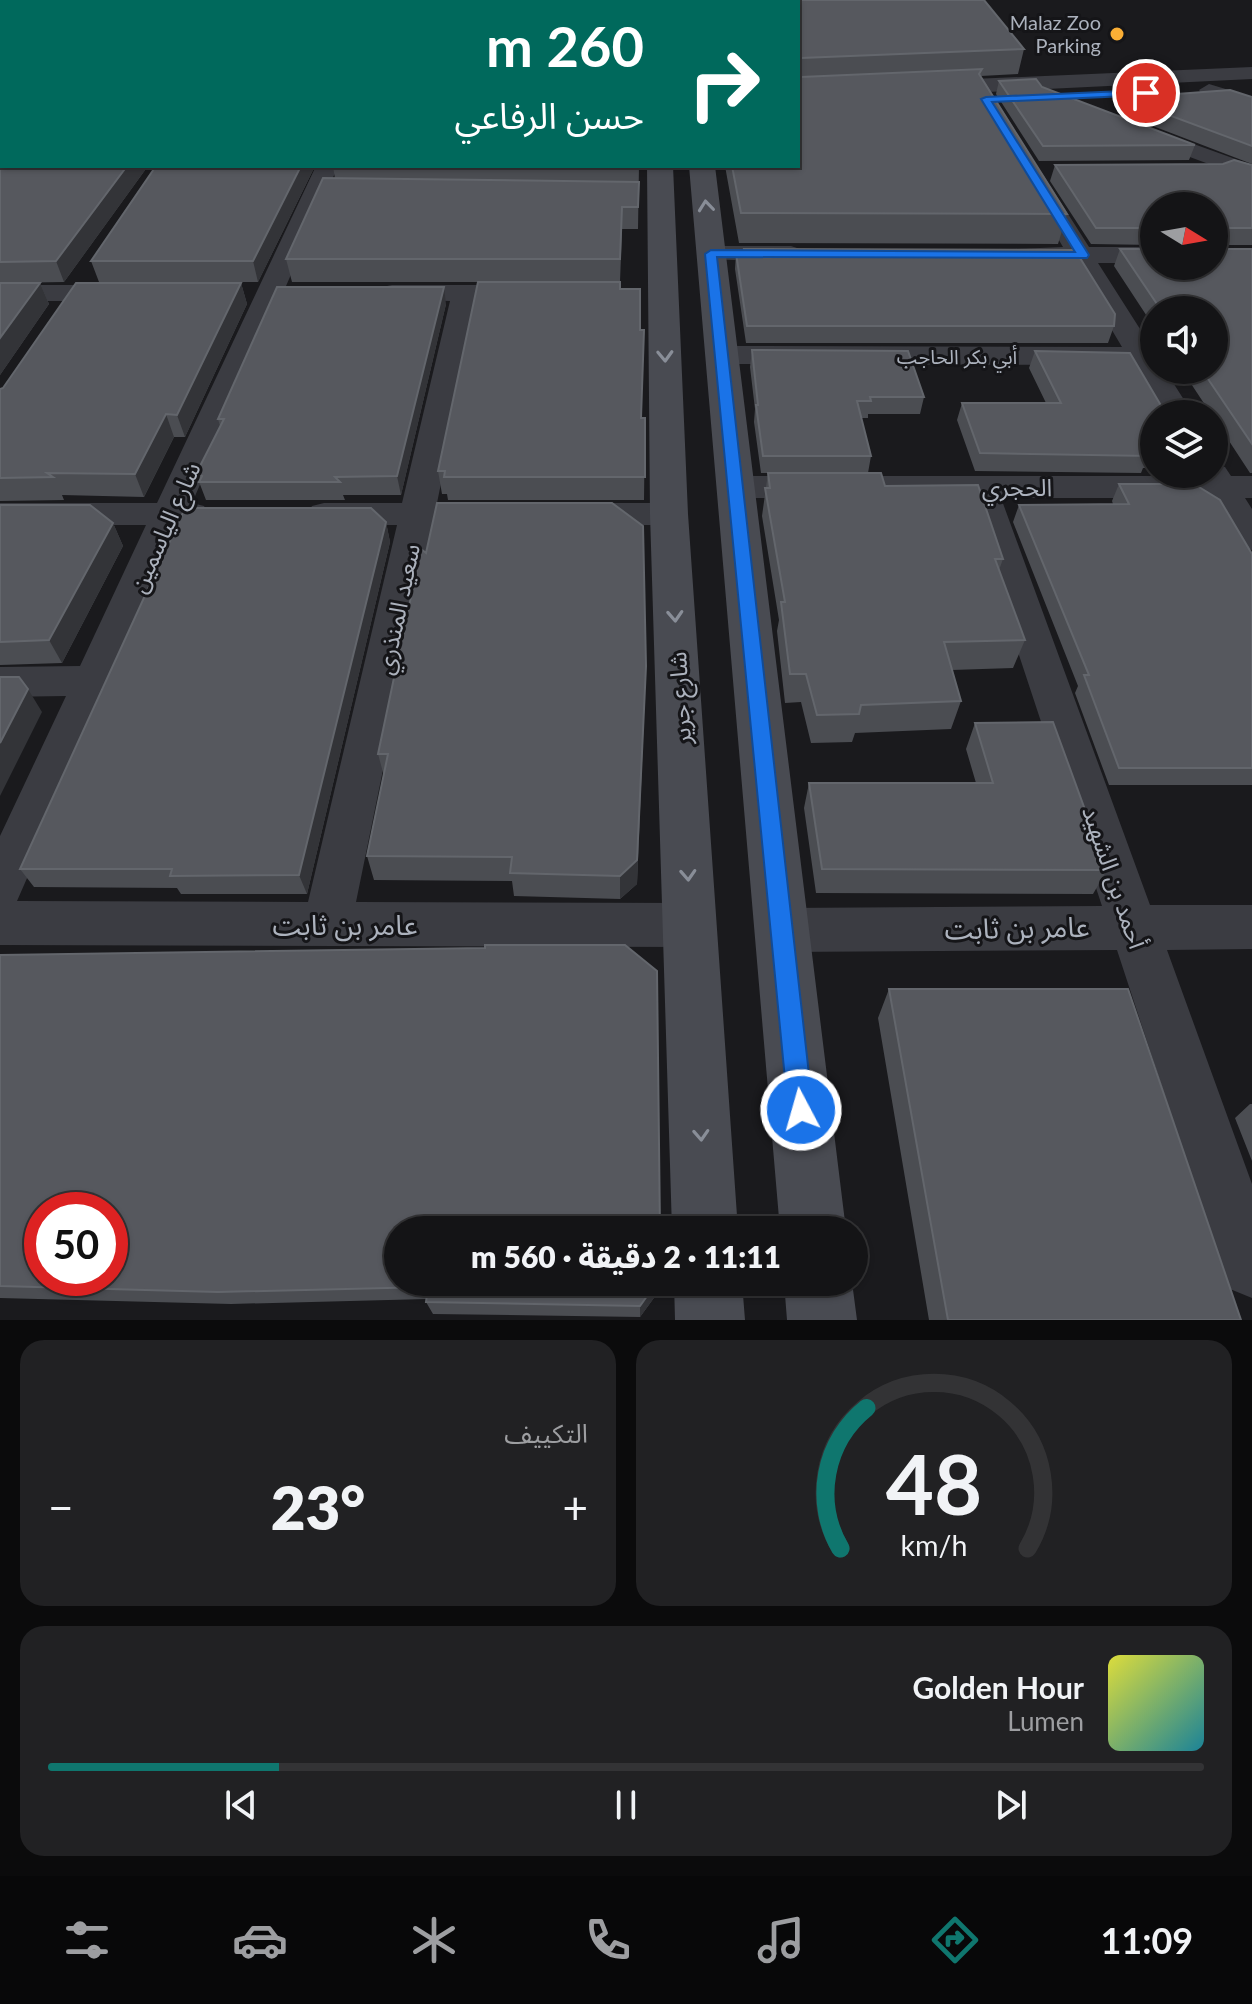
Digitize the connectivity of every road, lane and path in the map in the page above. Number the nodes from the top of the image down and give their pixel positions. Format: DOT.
graph roads {
  1 [pos="1252,73"];
  2 [pos="1252,87"];
  3 [pos="1209,90"];
  4 [pos="908,96"];
  5 [pos="987,99"];
  6 [pos="1252,104"];
  7 [pos="1125,125"];
  8 [pos="702,168"];
  9 [pos="1060,170"];
  10 [pos="1182,170"];
  11 [pos="1247,171"];
  12 [pos="331,182"];
  13 [pos="655,184"];
  14 [pos="711,254"];
  15 [pos="819,254"];
  16 [pos="1006,255"];
  17 [pos="1083,255"];
  18 [pos="1140,255"];
  19 [pos="92,267"];
  20 [pos="0,293"];
  21 [pos="75,293"];
  22 [pos="150,293"];
  23 [pos="360,293"];
  24 [pos="466,293"];
  25 [pos="557,293"];
  26 [pos="58,317"];
  27 [pos="1140,351"];
  28 [pos="723,355"];
  29 [pos="1140,356"];
  30 [pos="1229,482"];
  31 [pos="980,486"];
  32 [pos="735,487"];
  33 [pos="0,514"];
  34 [pos="169,514"];
  35 [pos="231,514"];
  36 [pos="293,514"];
  37 [pos="418,514"];
  38 [pos="669,514"];
  39 [pos="1252,538"];
  40 [pos="94,681"];
  41 [pos="0,682"];
  42 [pos="0,887"];
  43 [pos="0,923"];
  44 [pos="327,924"];
  45 [pos="691,925"];
  46 [pos="1131,926"];
  47 [pos="1252,927"];
  48 [pos="782,930"];
  49 [pos="704,1216"];
  50 [pos="812,1216"];
  51 [pos="1252,1267"];
  52 [pos="709,1296"];
  53 [pos="819,1296"];
  54 [pos="710,1320"];
  55 [pos="822,1320"];
  1 -- 5 [label="street"];
  2 -- 3 [label="street"];
  3 -- 5 [label="street"];
  3 -- 6 [label="street"];
  4 -- 5 [label="street"];
  7 -- 11 [label="street"];
  14 -- 8 [label="main road, one-way"];
  9 -- 17 [label="street"];
  10 -- 11 [label="street"];
  12 -- 34 [label="street, شارع الياسمين"];
  13 -- 38 [label="main road, شارع جرير, one-way"];
  14 -- 15 [label="street"];
  14 -- 28 [label="main road"];
  16 -- 17 [label="street"];
  17 -- 18 [label="street"];
  17 -- 27 [label="street"];
  19 -- 21 [label="street"];
  20 -- 21 [label="street"];
  21 -- 22 [label="street"];
  21 -- 26 [label="street"];
  23 -- 24 [label="street"];
  24 -- 25 [label="street"];
  24 -- 37 [label="street, سعيد المنذري"];
  28 -- 29 [label="street, أبي بكر الحاجب"];
  28 -- 32 [label="main road"];
  30 -- 31 [label="street, الحجري"];
  30 -- 39 [label="street"];
  31 -- 32 [label="street, الحجري"];
  31 -- 46 [label="street, أحمد بن الشهيد"];
  32 -- 48 [label="main road"];
  33 -- 34 [label="street"];
  34 -- 35 [label="street"];
  34 -- 40 [label="street, شارع الياسمين"];
  36 -- 37 [label="street"];
  37 -- 38 [label="street"];
  37 -- 44 [label="street, سعيد المنذري"];
  38 -- 45 [label="main road, شارع جرير, one-way"];
  40 -- 41 [label="street"];
  40 -- 42 [label="street, شارع الياسمين"];
  43 -- 44 [label="street, عامر بن ثابت"];
  44 -- 45 [label="street, عامر بن ثابت"];
  45 -- 49 [label="main road, شارع جرير, one-way"];
  46 -- 47 [label="street, عامر بن ثابت"];
  46 -- 48 [label="street, عامر بن ثابت"];
  46 -- 51 [label="street, أحمد بن الشهيد"];
  48 -- 50 [label="main road"];
  52 -- 54 [label="main road"];
  53 -- 55 [label="main road"];
}
